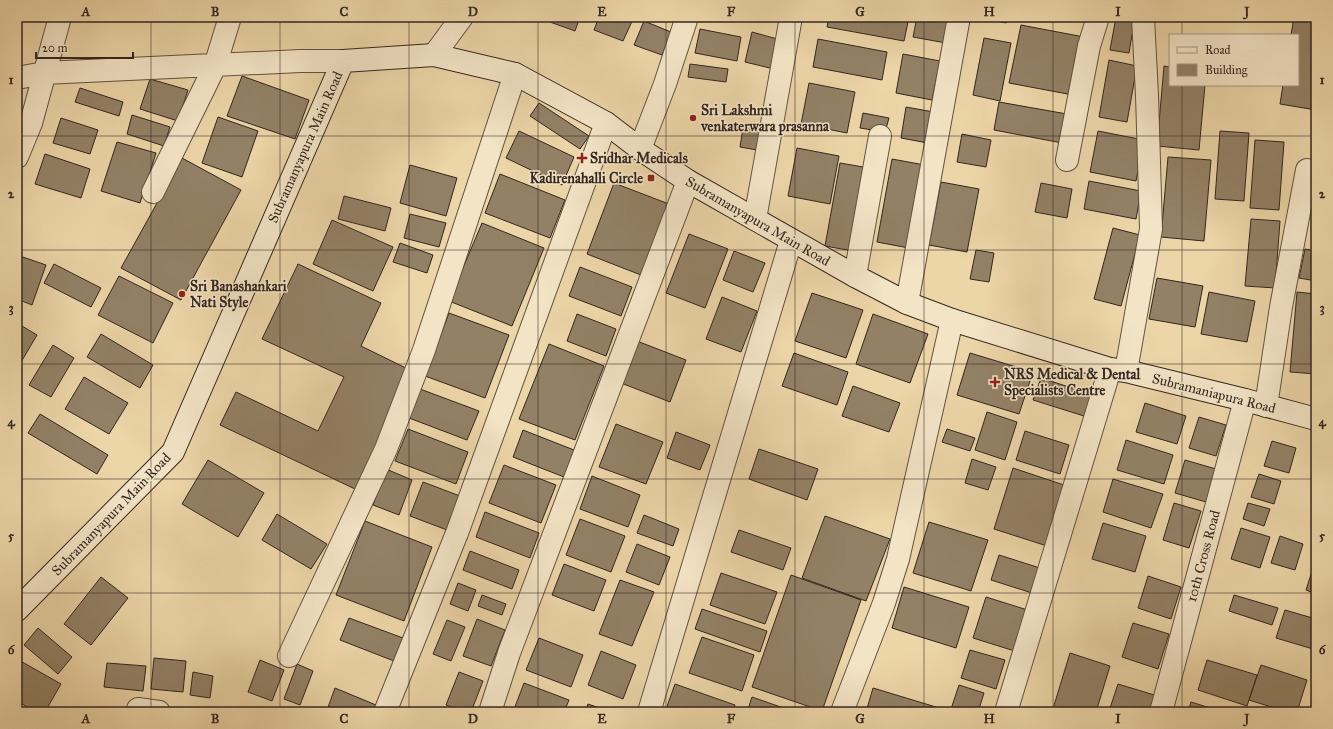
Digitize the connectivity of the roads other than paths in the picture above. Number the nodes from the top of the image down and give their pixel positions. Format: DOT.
graph roads {
  1 [pos="60,17"];
  2 [pos="230,17"];
  3 [pos="462,17"];
  4 [pos="686,17"];
  5 [pos="792,17"];
  6 [pos="959,17"];
  7 [pos="1098,17"];
  8 [pos="1142,17"];
  9 [pos="434,56"];
  10 [pos="343,61"];
  11 [pos="215,66"];
  12 [pos="44,73"];
  13 [pos="515,74"];
  14 [pos="17,78"];
  15 [pos="606,123"];
  16 [pos="880,136"];
  17 [pos="640,149"];
  18 [pos="17,157"];
  19 [pos="1067,160"];
  20 [pos="1307,170"];
  21 [pos="688,181"];
  22 [pos="153,192"];
  23 [pos="756,219"];
  24 [pos="791,241"];
  25 [pos="855,276"];
  26 [pos="907,303"];
  27 [pos="952,320"];
  28 [pos="1118,370"];
  29 [pos="1256,403"];
  30 [pos="1316,419"];
  31 [pos="17,610"];
  32 [pos="289,656"];
  33 [pos="138,709"];
  34 [pos="160,712"];
  35 [pos="385,712"];
  36 [pos="490,712"];
  37 [pos="649,712"];
  38 [pos="842,712"];
  39 [pos="1006,712"];
  40 [pos="1161,712"];
  1 -- 12 [label="street"];
  2 -- 11 [label="street"];
  3 -- 9 [label="street"];
  4 -- 17 [label="street"];
  5 -- 23 [label="street"];
  6 -- 26 [label="street"];
  7 -- 19 [label="street"];
  8 -- 28 [label="street"];
  9 -- 10 [label="street, Subramanyapura Main Road"];
  9 -- 13 [label="street, Subramanyapura Main Road"];
  10 -- 11 [label="street"];
  10 -- 31 [label="street, Subramanyapura Main Road"];
  11 -- 12 [label="street"];
  11 -- 22 [label="street"];
  12 -- 14 [label="street"];
  12 -- 18 [label="street"];
  13 -- 15 [label="street, Subramanyapura Main Road"];
  13 -- 32 [label="street"];
  15 -- 17 [label="street, Subramanyapura Main Road"];
  15 -- 35 [label="street"];
  16 -- 25 [label="street"];
  17 -- 21 [label="street, Subramanyapura Main Road"];
  20 -- 29 [label="street, 10th Cross Road"];
  21 -- 23 [label="street, Subramanyapura Main Road"];
  21 -- 36 [label="street"];
  23 -- 24 [label="street, Subramanyapura Main Road"];
  24 -- 25 [label="street, Subramanyapura Main Road"];
  24 -- 37 [label="street"];
  25 -- 26 [label="street, Subramanyapura Main Road"];
  26 -- 27 [label="street, Subramaniapura Road"];
  27 -- 28 [label="street, Subramaniapura Road"];
  27 -- 38 [label="street"];
  28 -- 29 [label="street, Subramaniapura Road"];
  28 -- 39 [label="street"];
  29 -- 30 [label="street, Subramaniapura Road"];
  29 -- 40 [label="street, 10th Cross Road"];
  33 -- 34 [label="street"];
}
